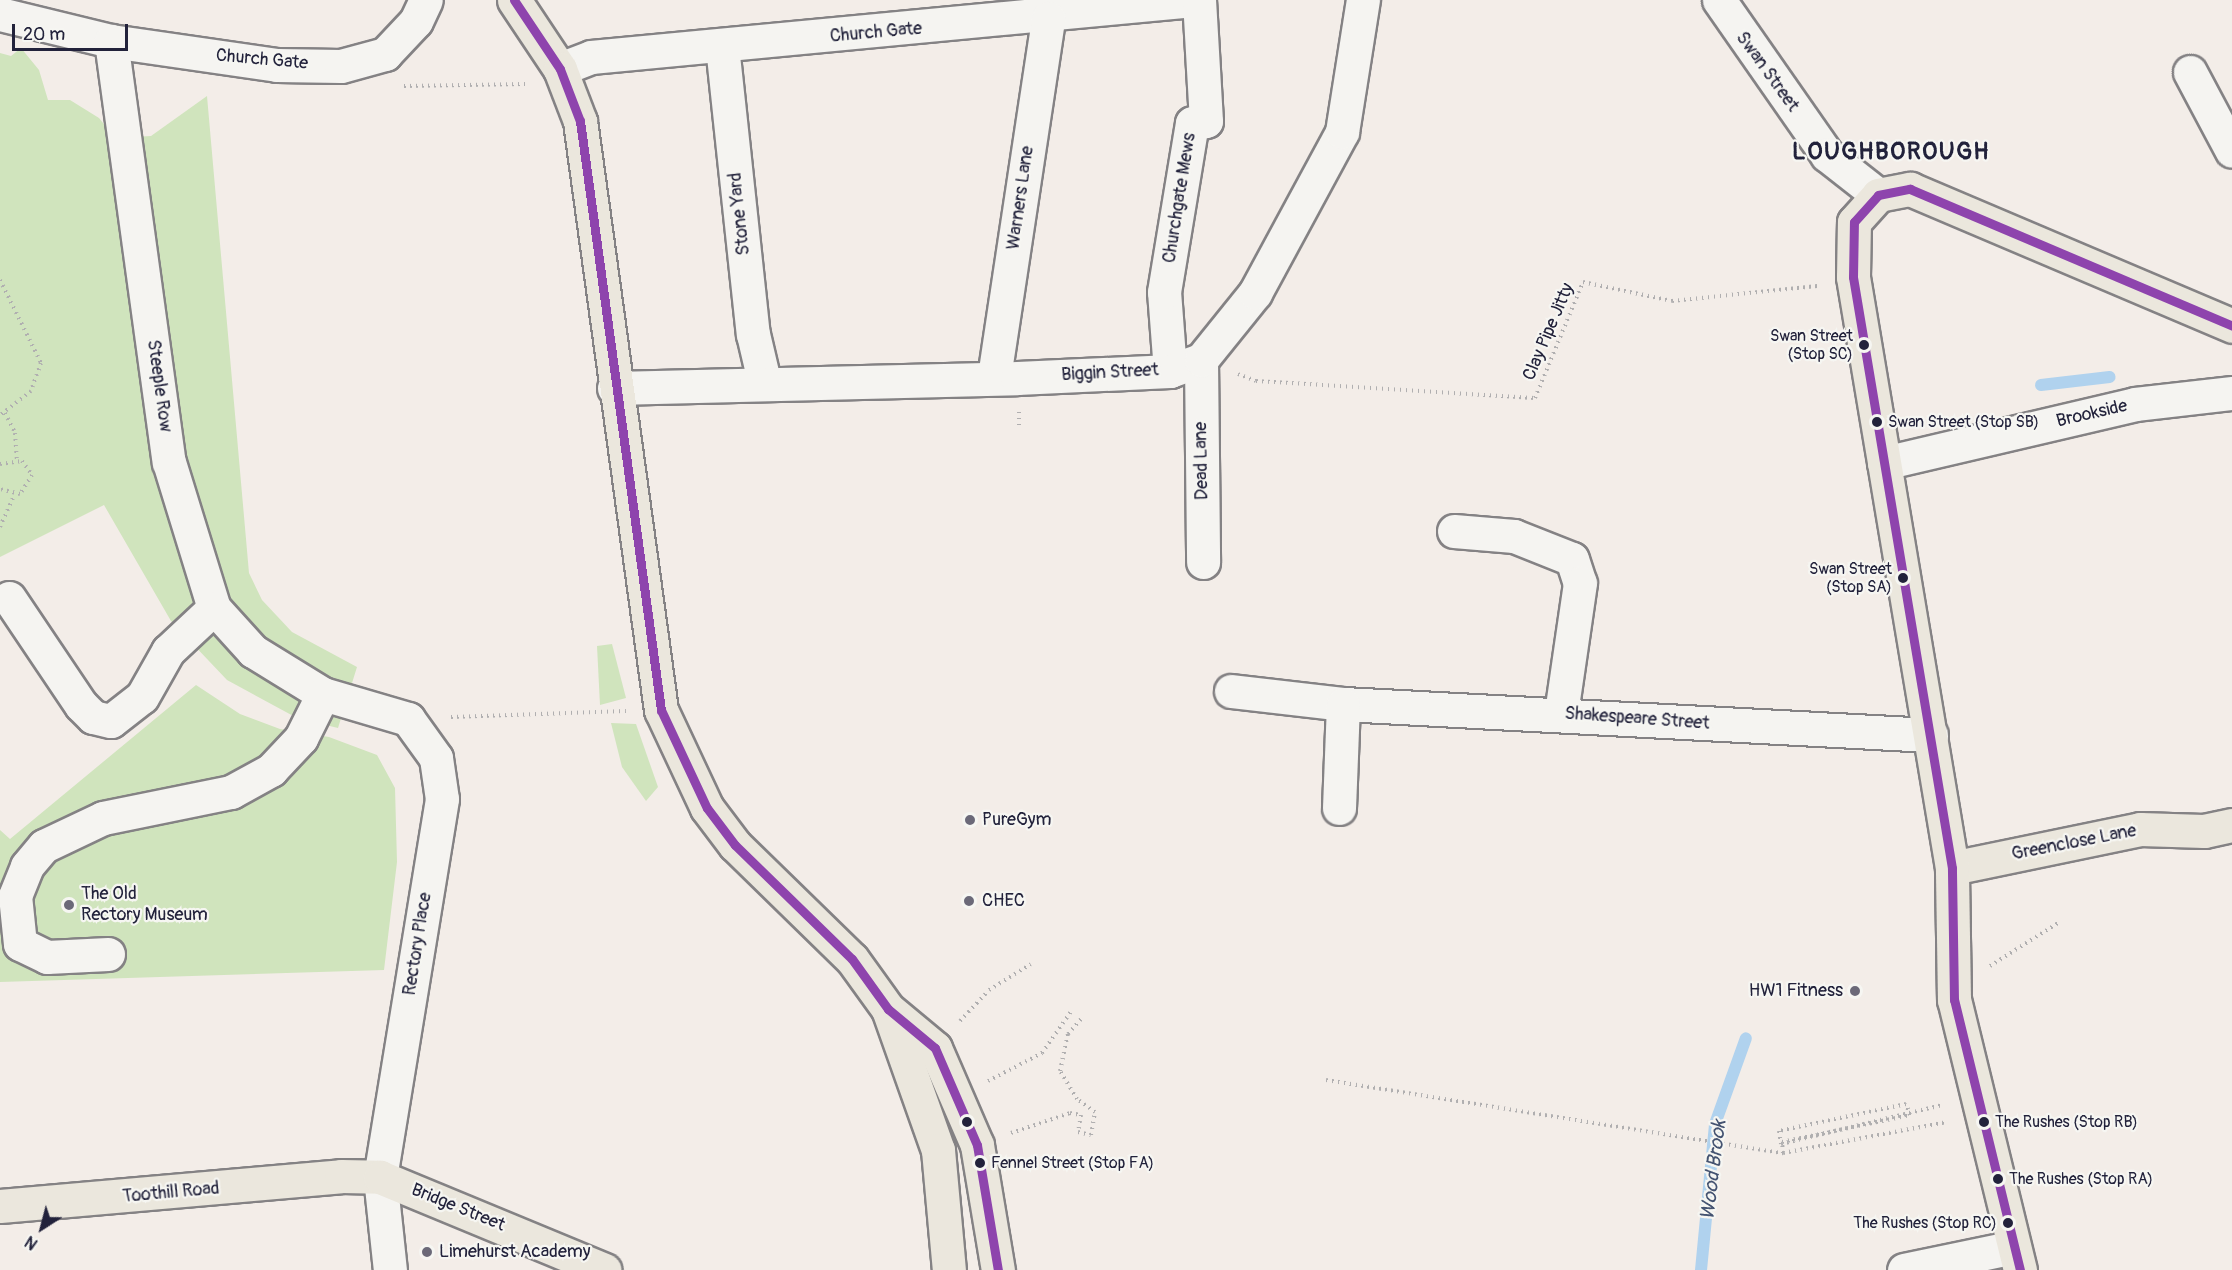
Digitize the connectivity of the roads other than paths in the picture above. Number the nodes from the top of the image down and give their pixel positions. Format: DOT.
graph roads {
  1 [pos="426,0"];
  2 [pos="514,0"];
  3 [pos="1193,0"];
  4 [pos="1199,0"];
  5 [pos="1363,0"];
  6 [pos="1719,0"];
  7 [pos="0,15"];
  8 [pos="1048,18"];
  9 [pos="111,41"];
  10 [pos="722,46"];
  11 [pos="2190,72"];
  12 [pos="563,76"];
  13 [pos="2232,151"];
  14 [pos="1878,195"];
  15 [pos="2232,326"];
  16 [pos="1201,360"];
  17 [pos="1170,371"];
  18 [pos="994,377"];
  19 [pos="764,381"];
  20 [pos="614,388"];
  21 [pos="2232,393"];
  22 [pos="1884,463"];
  23 [pos="1454,531"];
  24 [pos="1203,562"];
  25 [pos="9,598"];
  26 [pos="214,608"];
  27 [pos="314,688"];
  28 [pos="1231,691"];
  29 [pos="1343,704"];
  30 [pos="1561,714"];
  31 [pos="1931,735"];
  32 [pos="1339,808"];
  33 [pos="2232,825"];
  34 [pos="1952,868"];
  35 [pos="108,954"];
  36 [pos="888,1009"];
  37 [pos="341,1176"];
  38 [pos="380,1177"];
  39 [pos="0,1206"];
  40 [pos="2017,1258"];
  41 [pos="390,1270"];
  42 [pos="605,1270"];
  43 [pos="949,1270"];
  44 [pos="998,1270"];
  45 [pos="1904,1270"];
  1 -- 9 [label="street, Church Gate"];
  2 -- 12 [label="main road"];
  3 -- 8 [label="street, Church Gate"];
  4 -- 17 [label="street, Churchgate Mews"];
  5 -- 16 [label="street"];
  6 -- 14 [label="street, Swan Street"];
  7 -- 9 [label="street, Church Gate"];
  8 -- 10 [label="street, Church Gate"];
  8 -- 18 [label="street, Warners Lane"];
  9 -- 26 [label="street, Steeple Row"];
  10 -- 12 [label="street, Church Gate"];
  10 -- 19 [label="street, Stone Yard"];
  11 -- 13 [label="street"];
  12 -- 20 [label="main road"];
  14 -- 15 [label="main road"];
  14 -- 22 [label="main road"];
  16 -- 17 [label="street, Biggin Street"];
  16 -- 24 [label="street, Dead Lane"];
  17 -- 18 [label="street, Biggin Street"];
  18 -- 19 [label="street, Biggin Street"];
  19 -- 20 [label="street, Biggin Street"];
  20 -- 36 [label="main road"];
  21 -- 22 [label="street, Brookside"];
  22 -- 31 [label="main road"];
  23 -- 30 [label="street"];
  25 -- 26 [label="street"];
  26 -- 27 [label="street, Steeple Row"];
  27 -- 35 [label="street"];
  27 -- 38 [label="street, Rectory Place"];
  28 -- 29 [label="street, Shakespeare Street"];
  29 -- 30 [label="street, Shakespeare Street"];
  29 -- 32 [label="street"];
  30 -- 31 [label="street, Shakespeare Street"];
  31 -- 34 [label="main road"];
  33 -- 34 [label="main road, Greenclose Lane"];
  34 -- 40 [label="main road"];
  36 -- 43 [label="main road"];
  36 -- 44 [label="main road"];
  37 -- 38 [label="main road, Bridge Street"];
  37 -- 39 [label="main road, Toothill Road"];
  38 -- 41 [label="street, Rectory Place"];
  38 -- 42 [label="main road, Bridge Street"];
  40 -- 45 [label="street"];
}
